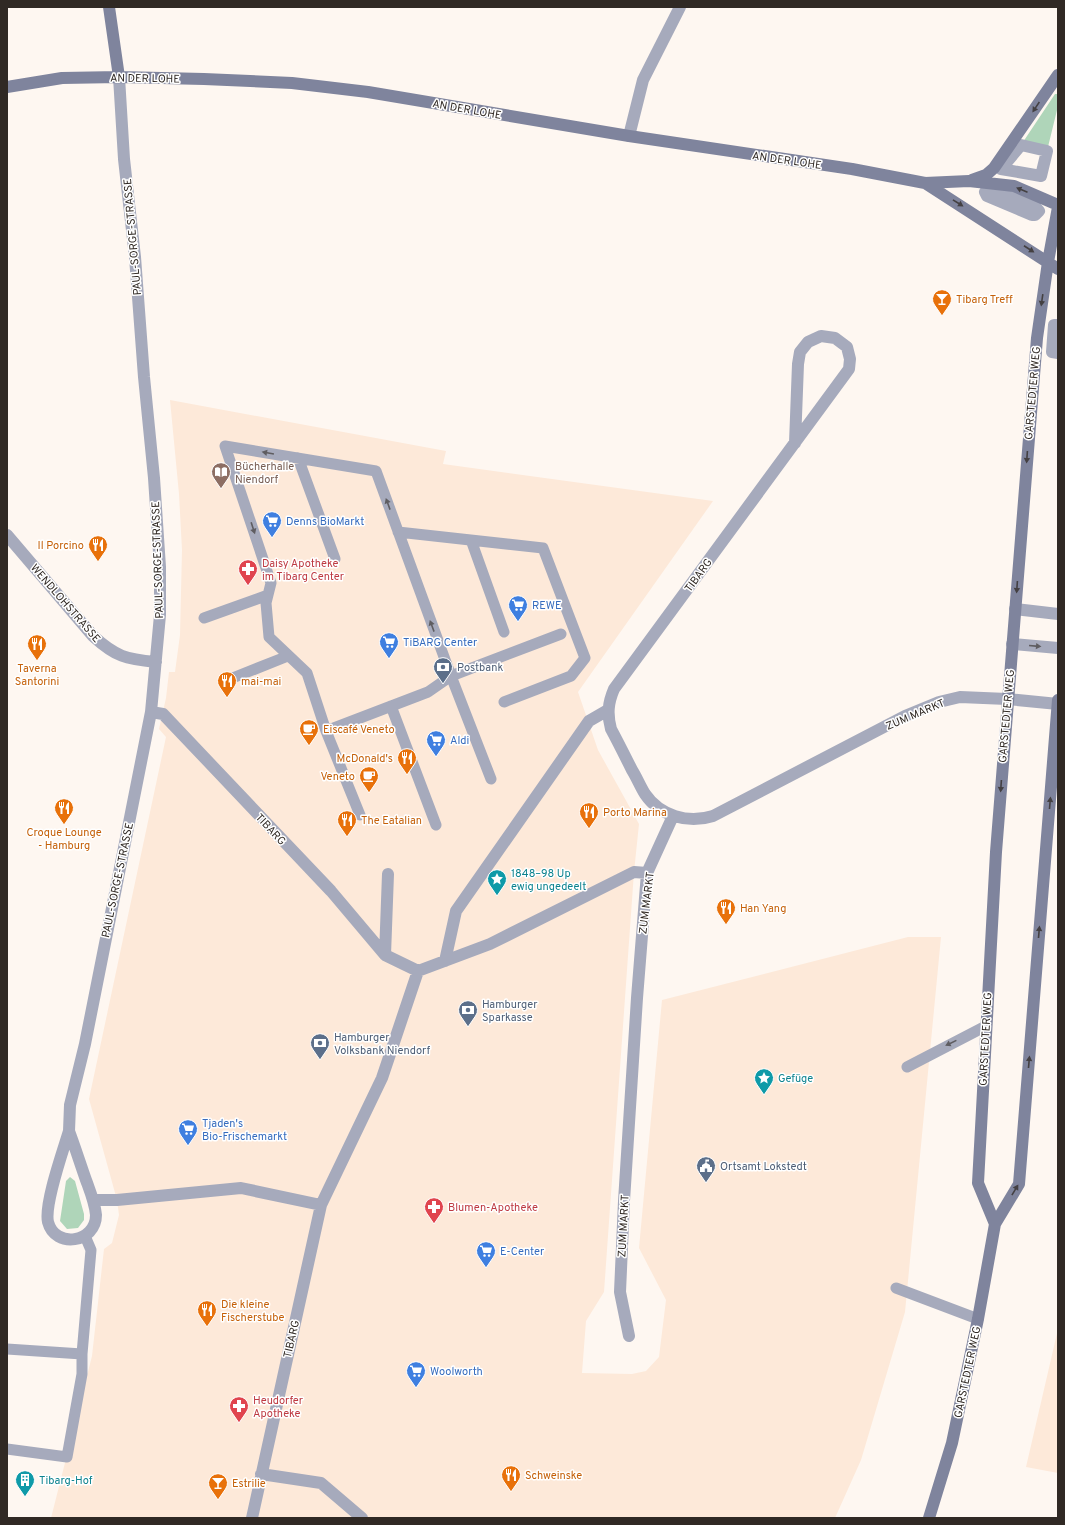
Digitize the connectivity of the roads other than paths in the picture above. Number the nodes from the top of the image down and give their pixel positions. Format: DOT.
graph roads {
  1 [pos="110,7"];
  2 [pos="680,7"];
  3 [pos="1058,75"];
  4 [pos="119,77"];
  5 [pos="7,87"];
  6 [pos="629,136"];
  7 [pos="969,181"];
  8 [pos="925,183"];
  9 [pos="1058,206"];
  10 [pos="1048,262"];
  11 [pos="1058,269"];
  12 [pos="1058,325"];
  13 [pos="1058,353"];
  14 [pos="795,443"];
  15 [pos="298,458"];
  16 [pos="398,532"];
  17 [pos="7,535"];
  18 [pos="471,540"];
  19 [pos="335,559"];
  20 [pos="268,595"];
  21 [pos="1015,609"];
  22 [pos="1058,614"];
  23 [pos="204,618"];
  24 [pos="504,632"];
  25 [pos="561,634"];
  26 [pos="1012,644"];
  27 [pos="1058,648"];
  28 [pos="288,656"];
  29 [pos="156,662"];
  30 [pos="451,676"];
  31 [pos="225,681"];
  32 [pos="1007,699"];
  33 [pos="1058,700"];
  34 [pos="504,702"];
  35 [pos="1058,704"];
  36 [pos="391,706"];
  37 [pos="608,710"];
  38 [pos="151,712"];
  39 [pos="326,731"];
  40 [pos="491,779"];
  41 [pos="360,815"];
  42 [pos="673,816"];
  43 [pos="436,825"];
  44 [pos="648,873"];
  45 [pos="388,874"];
  46 [pos="385,954"];
  47 [pos="445,961"];
  48 [pos="418,971"];
  49 [pos="986,1026"];
  50 [pos="907,1067"];
  51 [pos="69,1131"];
  52 [pos="92,1200"];
  53 [pos="322,1205"];
  54 [pos="995,1224"];
  55 [pos="85,1236"];
  56 [pos="896,1288"];
  57 [pos="978,1319"];
  58 [pos="629,1336"];
  59 [pos="7,1349"];
  60 [pos="82,1354"];
  61 [pos="7,1449"];
  62 [pos="261,1474"];
  63 [pos="252,1518"];
  64 [pos="362,1518"];
  65 [pos="929,1518"];
  1 -- 4 [label="main road, PAUL-SORGE-STRASSE"];
  2 -- 6 [label="street"];
  3 -- 7 [label="main road, one-way"];
  4 -- 5 [label="main road, AN DER LOHE"];
  4 -- 6 [label="main road, AN DER LOHE"];
  4 -- 29 [label="street, PAUL-SORGE-STRASSE"];
  6 -- 8 [label="main road, AN DER LOHE"];
  7 -- 8 [label="main road, AN DER LOHE"];
  9 -- 7 [label="main road, AN DER LOHE, one-way"];
  8 -- 10 [label="main road, AN DER LOHE, one-way"];
  9 -- 10 [label="main road, GARSTEDTER WEG"];
  10 -- 11 [label="main road, AN DER LOHE"];
  10 -- 21 [label="main road, GARSTEDTER WEG, one-way"];
  12 -- 13 [label="street"];
  14 -- 14 [label="street, TIBARG"];
  14 -- 37 [label="street, TIBARG"];
  16 -- 15 [label="lane, one-way"];
  15 -- 19 [label="lane"];
  15 -- 20 [label="lane, one-way"];
  16 -- 18 [label="lane"];
  30 -- 16 [label="lane, one-way"];
  17 -- 29 [label="street, WENDLOHSTRASSE"];
  18 -- 24 [label="lane"];
  18 -- 34 [label="lane"];
  20 -- 23 [label="lane"];
  20 -- 28 [label="lane"];
  21 -- 22 [label="street"];
  21 -- 26 [label="main road, GARSTEDTER WEG"];
  25 -- 30 [label="lane"];
  26 -- 27 [label="street, one-way"];
  26 -- 32 [label="main road, GARSTEDTER WEG"];
  28 -- 31 [label="lane"];
  28 -- 39 [label="lane"];
  29 -- 38 [label="street, PAUL-SORGE-STRASSE"];
  30 -- 36 [label="lane"];
  30 -- 40 [label="lane"];
  32 -- 35 [label="street, ZUM MARKT"];
  32 -- 42 [label="street, ZUM MARKT"];
  32 -- 49 [label="main road, GARSTEDTER WEG, one-way"];
  33 -- 35 [label="main road, GARSTEDTER WEG"];
  54 -- 35 [label="main road, GARSTEDTER WEG, one-way"];
  36 -- 39 [label="lane"];
  36 -- 43 [label="lane"];
  37 -- 42 [label="street, TIBARG"];
  37 -- 47 [label="street"];
  38 -- 46 [label="street, TIBARG"];
  38 -- 51 [label="street, PAUL-SORGE-STRASSE"];
  39 -- 41 [label="lane"];
  42 -- 44 [label="street, ZUM MARKT"];
  44 -- 47 [label="street"];
  44 -- 58 [label="street, ZUM MARKT"];
  45 -- 46 [label="street"];
  46 -- 48 [label="street, TIBARG"];
  47 -- 48 [label="street"];
  48 -- 53 [label="street, TIBARG"];
  49 -- 50 [label="lane, one-way"];
  49 -- 54 [label="main road, GARSTEDTER WEG"];
  51 -- 52 [label="street, PAUL-SORGE-STRASSE"];
  51 -- 55 [label="street, PAUL-SORGE-STRASSE"];
  52 -- 53 [label="street"];
  52 -- 55 [label="street, PAUL-SORGE-STRASSE"];
  53 -- 62 [label="street, TIBARG"];
  54 -- 57 [label="main road, GARSTEDTER WEG"];
  55 -- 60 [label="lane"];
  56 -- 57 [label="lane"];
  57 -- 65 [label="main road, GARSTEDTER WEG"];
  59 -- 60 [label="lane"];
  60 -- 61 [label="lane"];
  62 -- 63 [label="street, TIBARG"];
  62 -- 64 [label="street"];
}
